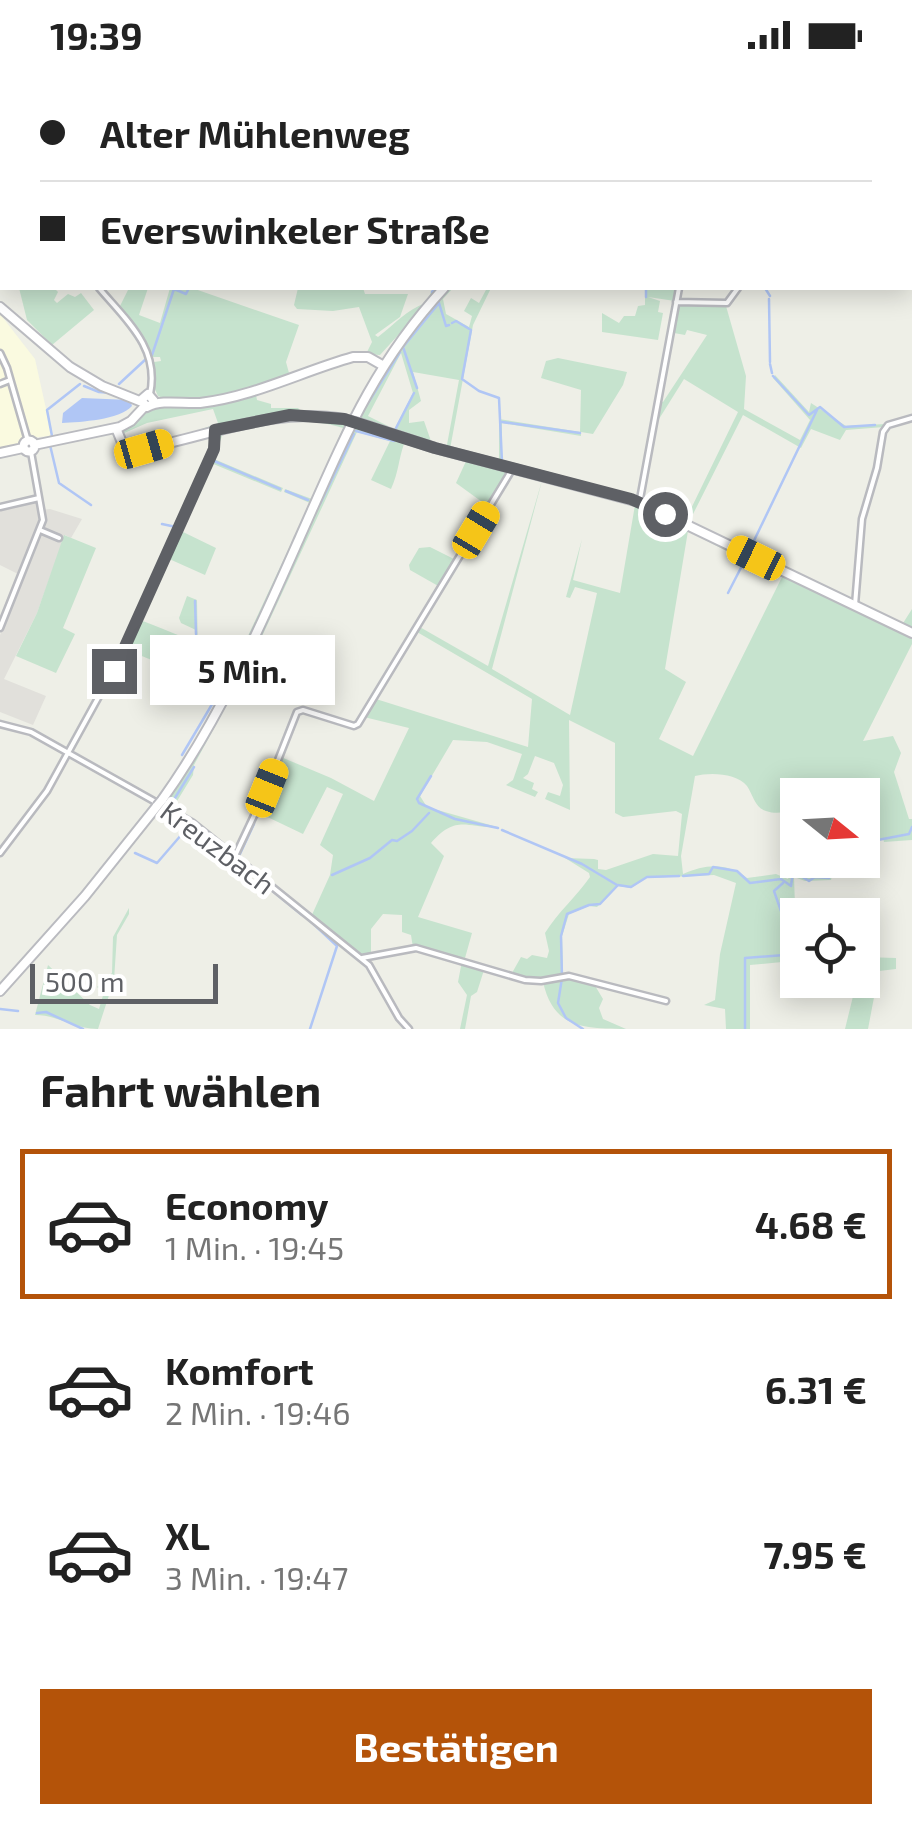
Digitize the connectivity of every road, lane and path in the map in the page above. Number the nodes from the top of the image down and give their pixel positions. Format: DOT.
graph roads {
  1 [pos="101,290"];
  2 [pos="442,290"];
  3 [pos="678,290"];
  4 [pos="736,290"];
  5 [pos="676,302"];
  6 [pos="0,307"];
  7 [pos="0,354"];
  8 [pos="382,365"];
  9 [pos="10,380"];
  10 [pos="0,384"];
  11 [pos="147,400"];
  12 [pos="912,418"];
  13 [pos="116,428"];
  14 [pos="215,430"];
  15 [pos="29,446"];
  16 [pos="0,453"];
  17 [pos="514,468"];
  18 [pos="41,498"];
  19 [pos="639,502"];
  20 [pos="0,507"];
  21 [pos="40,530"];
  22 [pos="59,538"];
  23 [pos="855,606"];
  24 [pos="0,628"];
  25 [pos="912,634"];
  26 [pos="0,724"];
  27 [pos="68,752"];
  28 [pos="0,853"];
  29 [pos="234,856"];
  30 [pos="370,962"];
  31 [pos="0,991"];
  32 [pos="666,1001"];
  33 [pos="408,1029"];
  1 -- 11 [label="street"];
  2 -- 8 [label="main road"];
  3 -- 5 [label="street"];
  4 -- 5 [label="street"];
  5 -- 19 [label="street"];
  6 -- 11 [label="main road"];
  7 -- 9 [label="street"];
  8 -- 11 [label="main road"];
  8 -- 31 [label="main road"];
  9 -- 10 [label="street"];
  9 -- 15 [label="street"];
  11 -- 13 [label="main road"];
  12 -- 23 [label="street"];
  13 -- 14 [label="main road"];
  13 -- 15 [label="main road"];
  14 -- 17 [label="main road, bridge"];
  14 -- 27 [label="street"];
  15 -- 16 [label="main road"];
  15 -- 18 [label="street"];
  17 -- 19 [label="main road"];
  17 -- 29 [label="street"];
  18 -- 20 [label="street"];
  18 -- 21 [label="street"];
  19 -- 23 [label="main road"];
  21 -- 22 [label="street"];
  21 -- 24 [label="street"];
  23 -- 25 [label="main road"];
  26 -- 27 [label="street, Kreuzbach"];
  27 -- 28 [label="street"];
  27 -- 29 [label="street, Kreuzbach"];
  29 -- 30 [label="street, Kreuzbach"];
  30 -- 32 [label="street, Kreuzbach"];
  30 -- 33 [label="street"];
}
